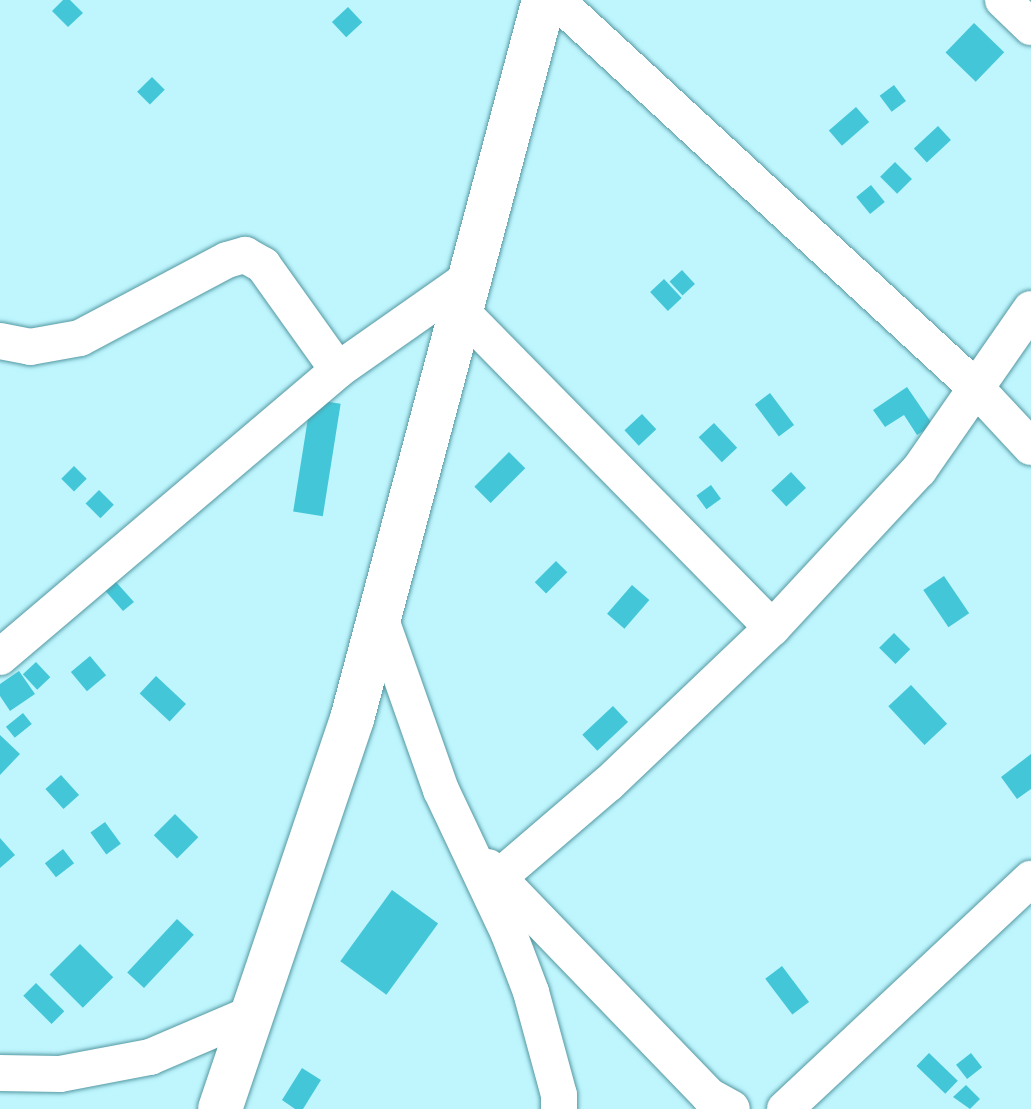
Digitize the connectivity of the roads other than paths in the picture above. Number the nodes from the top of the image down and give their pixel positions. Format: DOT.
graph roads {
  1 [pos="544,0"];
  2 [pos="556,0"];
  3 [pos="1003,0"];
  4 [pos="1031,27"];
  5 [pos="465,295"];
  6 [pos="1031,309"];
  7 [pos="0,341"];
  8 [pos="338,370"];
  9 [pos="975,387"];
  10 [pos="1031,447"];
  11 [pos="380,617"];
  12 [pos="772,628"];
  13 [pos="0,657"];
  14 [pos="470,849"];
  15 [pos="498,878"];
  16 [pos="1031,879"];
  17 [pos="253,1013"];
  18 [pos="0,1073"];
  19 [pos="220,1109"];
  20 [pos="559,1109"];
  21 [pos="732,1109"];
  22 [pos="785,1109"];
  1 -- 5 [label="street"];
  2 -- 9 [label="street"];
  3 -- 4 [label="street"];
  5 -- 8 [label="street"];
  5 -- 11 [label="street"];
  5 -- 12 [label="street"];
  6 -- 9 [label="street"];
  7 -- 8 [label="street"];
  8 -- 13 [label="street"];
  9 -- 10 [label="street"];
  9 -- 12 [label="street"];
  11 -- 14 [label="street"];
  11 -- 17 [label="street"];
  12 -- 15 [label="street"];
  14 -- 15 [label="street"];
  14 -- 20 [label="street"];
  15 -- 21 [label="street"];
  16 -- 22 [label="street"];
  17 -- 18 [label="street"];
  17 -- 19 [label="street"];
}
